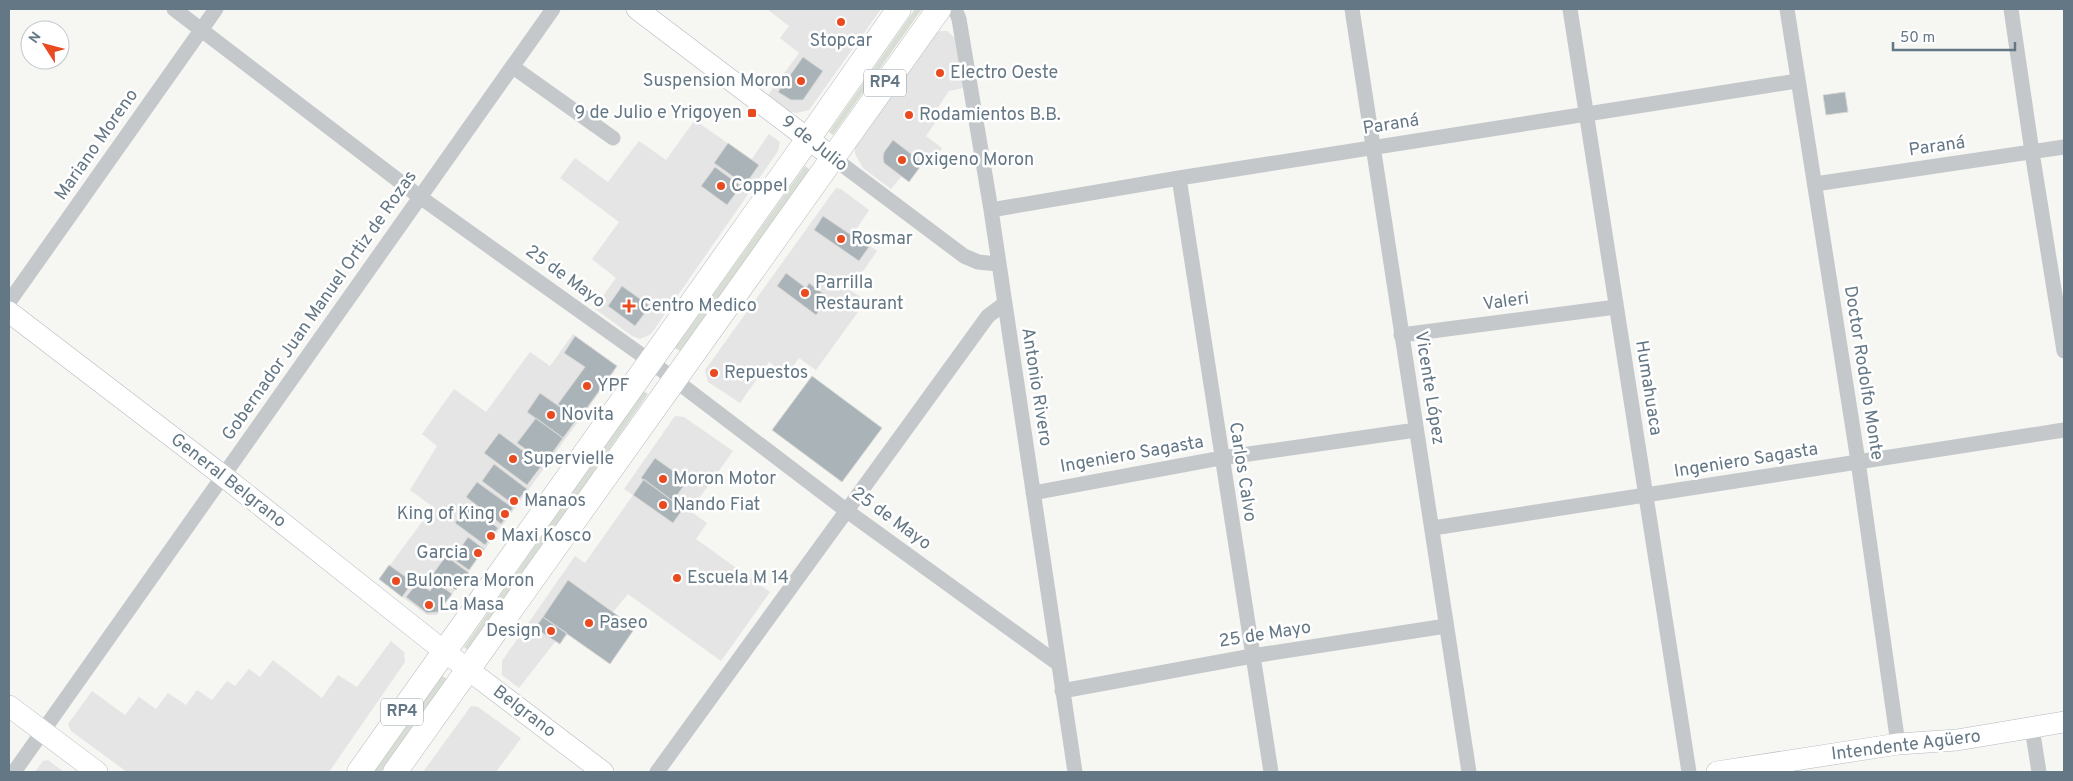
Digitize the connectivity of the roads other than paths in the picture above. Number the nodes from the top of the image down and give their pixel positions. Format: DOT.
graph roads {
  1 [pos="174,9"];
  2 [pos="216,9"];
  3 [pos="553,9"];
  4 [pos="637,9"];
  5 [pos="899,9"];
  6 [pos="939,9"];
  7 [pos="956,9"];
  8 [pos="1352,9"];
  9 [pos="1570,9"];
  10 [pos="1787,9"];
  11 [pos="2011,9"];
  12 [pos="202,29"];
  13 [pos="513,67"];
  14 [pos="1797,81"];
  15 [pos="1586,114"];
  16 [pos="613,138"];
  17 [pos="808,139"];
  18 [pos="1373,147"];
  19 [pos="2064,147"];
  20 [pos="2032,152"];
  21 [pos="832,157"];
  22 [pos="1179,178"];
  23 [pos="1815,184"];
  24 [pos="420,197"];
  25 [pos="991,210"];
  26 [pos="998,264"];
  27 [pos="9,302"];
  28 [pos="1004,304"];
  29 [pos="1616,306"];
  30 [pos="9,312"];
  31 [pos="1401,335"];
  32 [pos="2064,351"];
  33 [pos="650,361"];
  34 [pos="674,380"];
  35 [pos="1416,430"];
  36 [pos="2064,430"];
  37 [pos="1221,458"];
  38 [pos="1858,461"];
  39 [pos="222,475"];
  40 [pos="1033,493"];
  41 [pos="1646,496"];
  42 [pos="848,511"];
  43 [pos="1433,528"];
  44 [pos="1446,626"];
  45 [pos="445,652"];
  46 [pos="1252,656"];
  47 [pos="1057,663"];
  48 [pos="468,669"];
  49 [pos="1062,690"];
  50 [pos="9,706"];
  51 [pos="2064,722"];
  52 [pos="2032,728"];
  53 [pos="43,731"];
  54 [pos="1898,744"];
  55 [pos="1780,767"];
  56 [pos="14,772"];
  57 [pos="98,772"];
  58 [pos="359,772"];
  59 [pos="395,772"];
  60 [pos="603,772"];
  61 [pos="657,772"];
  62 [pos="1075,772"];
  63 [pos="1271,772"];
  64 [pos="1469,772"];
  65 [pos="1689,772"];
  66 [pos="1717,772"];
  67 [pos="2039,772"];
  1 -- 12 [label="street, 25 de Mayo"];
  2 -- 12 [label="street, Mariano Moreno"];
  3 -- 13 [label="street, Gobernador Juan Manuel Ortiz de Rozas"];
  4 -- 17 [label="street, 9 de Julio"];
  5 -- 17 [label="main road, RP4"];
  6 -- 21 [label="main road, RP4"];
  7 -- 25 [label="street, Antonio Rivero"];
  8 -- 18 [label="street, Vicente López"];
  9 -- 15 [label="street, Humahuaca"];
  10 -- 14 [label="street, Doctor Rodolfo Monte"];
  11 -- 20 [label="street"];
  12 -- 24 [label="street, 25 de Mayo"];
  12 -- 27 [label="street, Mariano Moreno"];
  13 -- 16 [label="street"];
  13 -- 24 [label="street, Gobernador Juan Manuel Ortiz de Rozas"];
  14 -- 15 [label="street, Paraná"];
  14 -- 23 [label="street, Doctor Rodolfo Monte"];
  15 -- 18 [label="street, Paraná"];
  15 -- 29 [label="street, Humahuaca"];
  17 -- 21 [label="street, 9 de Julio"];
  17 -- 33 [label="main road, RP4"];
  18 -- 22 [label="street, Paraná"];
  18 -- 31 [label="street, Vicente López"];
  19 -- 20 [label="street, Paraná"];
  20 -- 23 [label="street, Paraná"];
  20 -- 32 [label="street"];
  21 -- 26 [label="street, 9 de Julio"];
  21 -- 34 [label="main road, RP4"];
  22 -- 25 [label="street, Paraná"];
  22 -- 37 [label="street, Carlos Calvo"];
  23 -- 38 [label="street, Doctor Rodolfo Monte"];
  24 -- 33 [label="street, 25 de Mayo"];
  24 -- 39 [label="street, Gobernador Juan Manuel Ortiz de Rozas"];
  25 -- 26 [label="street, Antonio Rivero"];
  26 -- 28 [label="street, Antonio Rivero"];
  28 -- 40 [label="street, Antonio Rivero"];
  28 -- 42 [label="street"];
  29 -- 31 [label="street, Valeri"];
  29 -- 41 [label="street, Humahuaca"];
  30 -- 39 [label="street, General Belgrano"];
  31 -- 35 [label="street, Vicente López"];
  33 -- 34 [label="street, 25 de Mayo"];
  33 -- 45 [label="main road, RP4"];
  34 -- 42 [label="street, 25 de Mayo"];
  34 -- 48 [label="main road, RP4"];
  35 -- 37 [label="street, Ingeniero Sagasta"];
  35 -- 43 [label="street, Vicente López"];
  36 -- 38 [label="street, Ingeniero Sagasta"];
  37 -- 40 [label="street, Ingeniero Sagasta"];
  37 -- 46 [label="street, Carlos Calvo"];
  38 -- 41 [label="street, Ingeniero Sagasta"];
  38 -- 54 [label="street, Doctor Rodolfo Monte"];
  39 -- 45 [label="street, General Belgrano"];
  39 -- 53 [label="street, Gobernador Juan Manuel Ortiz de Rozas"];
  40 -- 47 [label="street, Antonio Rivero"];
  41 -- 43 [label="street, Ingeniero Sagasta"];
  41 -- 65 [label="street, Humahuaca"];
  42 -- 47 [label="street, 25 de Mayo"];
  42 -- 61 [label="street"];
  43 -- 44 [label="street, Vicente López"];
  44 -- 46 [label="street, 25 de Mayo"];
  44 -- 64 [label="street, Vicente López"];
  45 -- 48 [label="street, Belgrano"];
  45 -- 58 [label="main road, RP4"];
  46 -- 49 [label="street, 25 de Mayo"];
  46 -- 63 [label="street, Carlos Calvo"];
  47 -- 49 [label="street, Antonio Rivero"];
  48 -- 59 [label="main road, RP4"];
  48 -- 60 [label="street, Belgrano"];
  49 -- 62 [label="street, Antonio Rivero"];
  50 -- 53 [label="street"];
  51 -- 52 [label="street, Intendente Agüero"];
  52 -- 54 [label="street, Intendente Agüero"];
  52 -- 67 [label="street"];
  53 -- 56 [label="street, Gobernador Juan Manuel Ortiz de Rozas"];
  53 -- 57 [label="street"];
  54 -- 55 [label="street, Intendente Agüero"];
  55 -- 66 [label="street, Intendente Agüero"];
}
